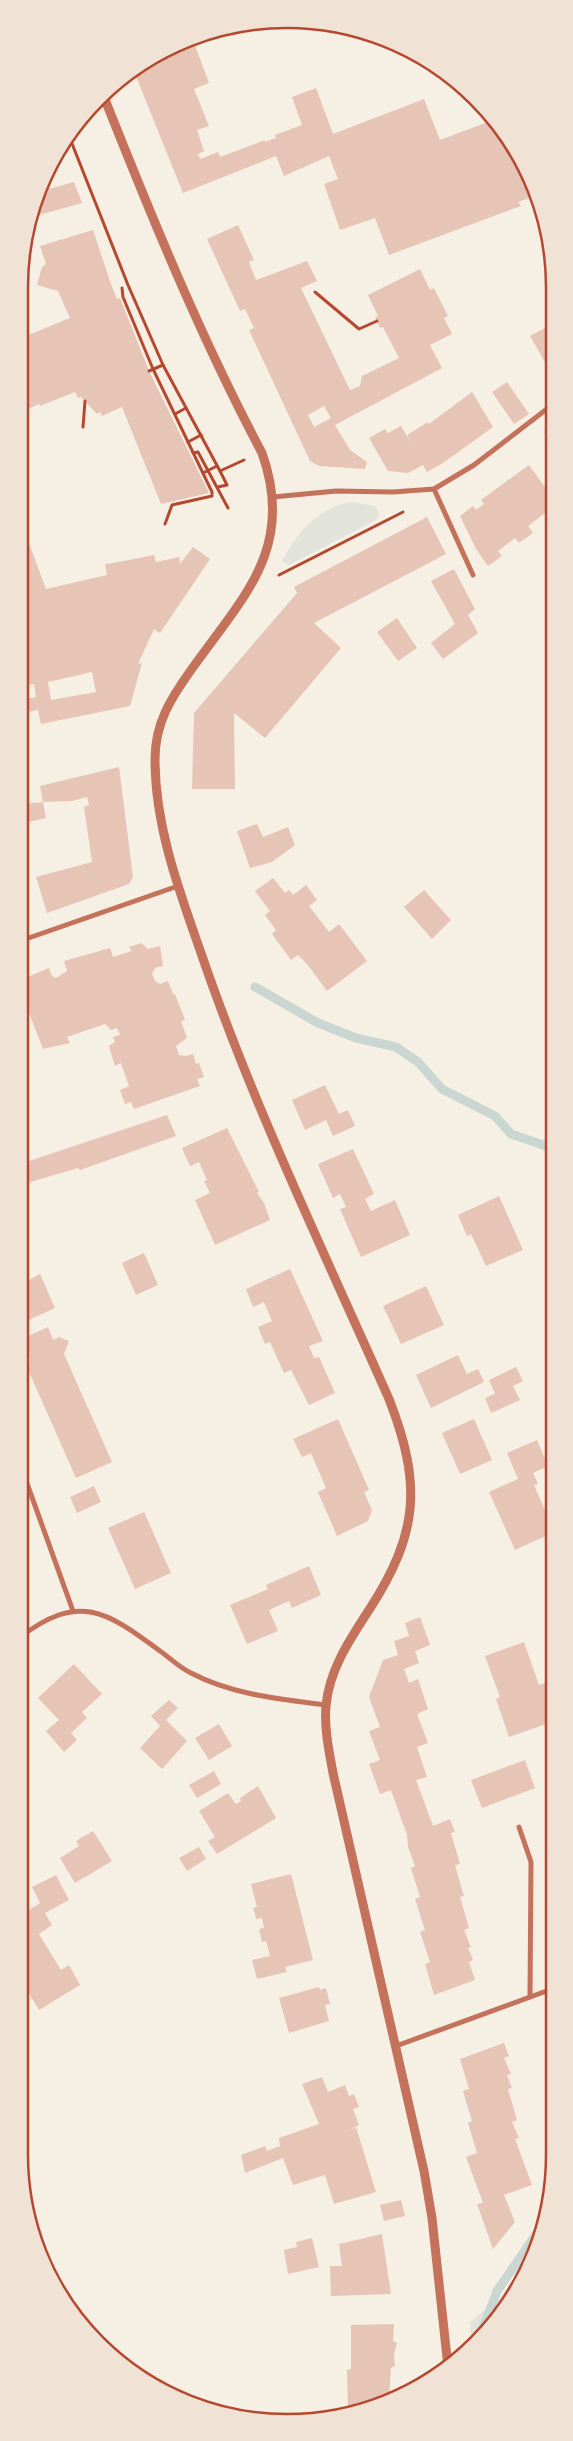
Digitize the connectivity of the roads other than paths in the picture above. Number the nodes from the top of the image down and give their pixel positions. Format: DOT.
graph roads {
  1 [pos="106,101"];
  2 [pos="546,410"];
  3 [pos="435,492"];
  4 [pos="273,497"];
  5 [pos="473,575"];
  6 [pos="178,886"];
  7 [pos="28,937"];
  8 [pos="28,1486"];
  9 [pos="73,1611"];
  10 [pos="28,1631"];
  11 [pos="326,1705"];
  12 [pos="519,1827"];
  13 [pos="546,1991"];
  14 [pos="530,1997"];
  15 [pos="396,2046"];
  16 [pos="447,2357"];
  1 -- 4 [label="street"];
  2 -- 3 [label="street"];
  3 -- 4 [label="street"];
  3 -- 5 [label="street"];
  4 -- 6 [label="street"];
  6 -- 7 [label="street"];
  6 -- 11 [label="street"];
  8 -- 9 [label="street"];
  9 -- 10 [label="street"];
  9 -- 11 [label="street"];
  11 -- 15 [label="street"];
  12 -- 14 [label="street"];
  13 -- 14 [label="street"];
  14 -- 15 [label="street"];
  15 -- 16 [label="street"];
}
